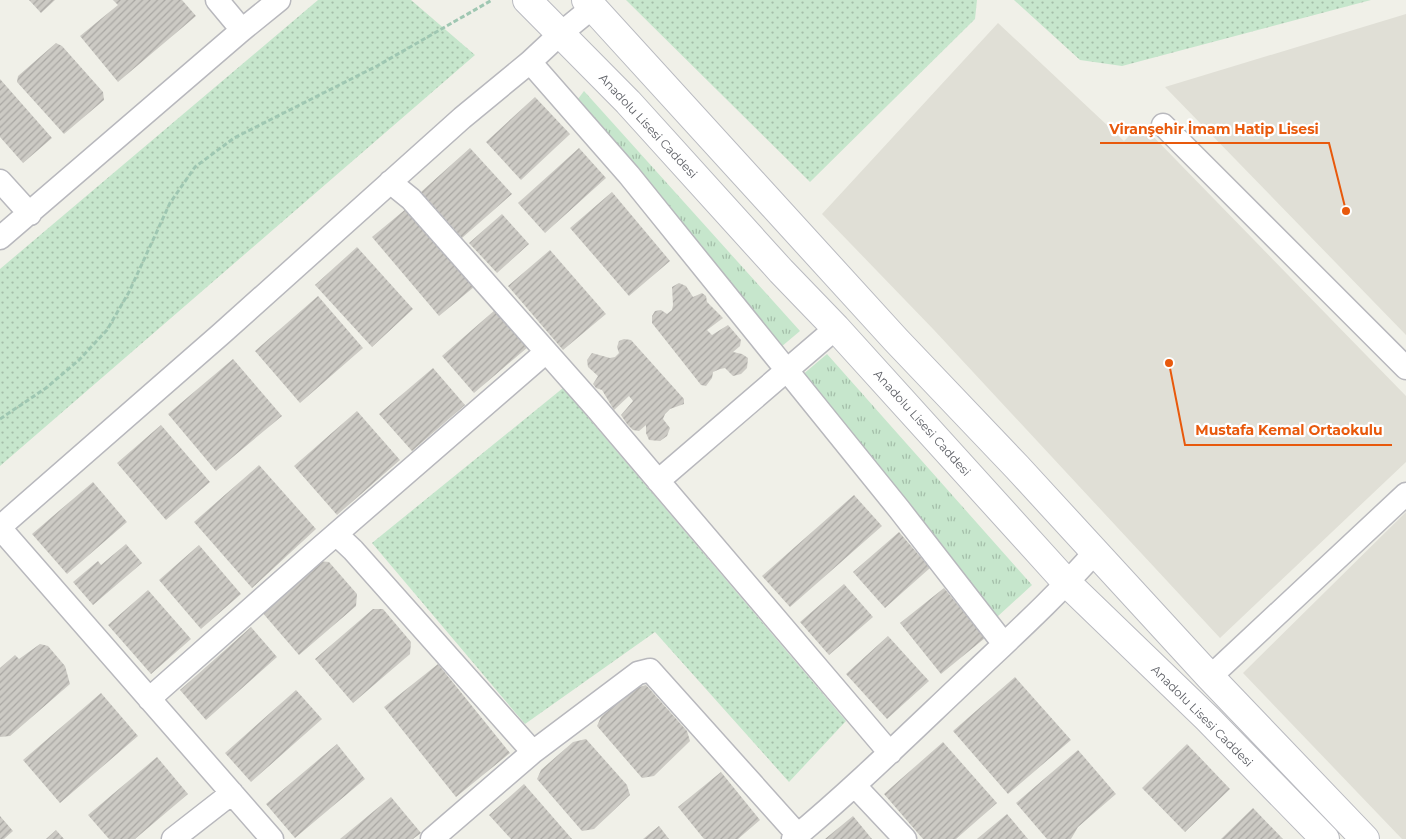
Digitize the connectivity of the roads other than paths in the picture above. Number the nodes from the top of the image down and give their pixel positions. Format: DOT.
graph roads {
  1 [pos="217,0"];
  2 [pos="279,0"];
  3 [pos="528,0"];
  4 [pos="589,4"];
  5 [pos="242,30"];
  6 [pos="560,34"];
  7 [pos="530,62"];
  8 [pos="1163,124"];
  9 [pos="0,181"];
  10 [pos="390,182"];
  11 [pos="30,214"];
  12 [pos="0,238"];
  13 [pos="836,328"];
  14 [pos="546,352"];
  15 [pos="1406,368"];
  16 [pos="786,371"];
  17 [pos="658,481"];
  18 [pos="1406,494"];
  19 [pos="0,528"];
  20 [pos="336,534"];
  21 [pos="1094,552"];
  22 [pos="1067,584"];
  23 [pos="1004,644"];
  24 [pos="1210,677"];
  25 [pos="149,699"];
  26 [pos="533,752"];
  27 [pos="890,752"];
  28 [pos="855,786"];
  29 [pos="232,793"];
  30 [pos="796,837"];
  31 [pos="173,839"];
  32 [pos="272,839"];
  33 [pos="432,839"];
  34 [pos="905,839"];
  35 [pos="1325,839"];
  36 [pos="1365,839"];
  1 -- 5 [label="street"];
  2 -- 5 [label="street"];
  3 -- 6 [label="street, Anadolu Lisesi Caddesi"];
  4 -- 6 [label="street"];
  4 -- 21 [label="street"];
  5 -- 11 [label="street"];
  6 -- 7 [label="street"];
  6 -- 13 [label="street, Anadolu Lisesi Caddesi"];
  7 -- 10 [label="street"];
  7 -- 16 [label="street"];
  8 -- 15 [label="street"];
  9 -- 11 [label="street"];
  10 -- 14 [label="street"];
  10 -- 19 [label="street"];
  11 -- 12 [label="street"];
  13 -- 16 [label="street"];
  13 -- 22 [label="street, Anadolu Lisesi Caddesi"];
  14 -- 17 [label="street"];
  14 -- 20 [label="street"];
  16 -- 17 [label="street"];
  16 -- 23 [label="street"];
  17 -- 27 [label="street"];
  18 -- 24 [label="street"];
  19 -- 25 [label="street"];
  20 -- 25 [label="street"];
  20 -- 26 [label="street"];
  21 -- 22 [label="street"];
  21 -- 24 [label="street"];
  22 -- 23 [label="street"];
  22 -- 35 [label="street, Anadolu Lisesi Caddesi"];
  23 -- 27 [label="street"];
  24 -- 36 [label="street"];
  25 -- 29 [label="street"];
  26 -- 30 [label="street"];
  26 -- 33 [label="street"];
  27 -- 28 [label="street"];
  28 -- 30 [label="street"];
  28 -- 34 [label="street"];
  29 -- 31 [label="street"];
  29 -- 32 [label="street"];
}
